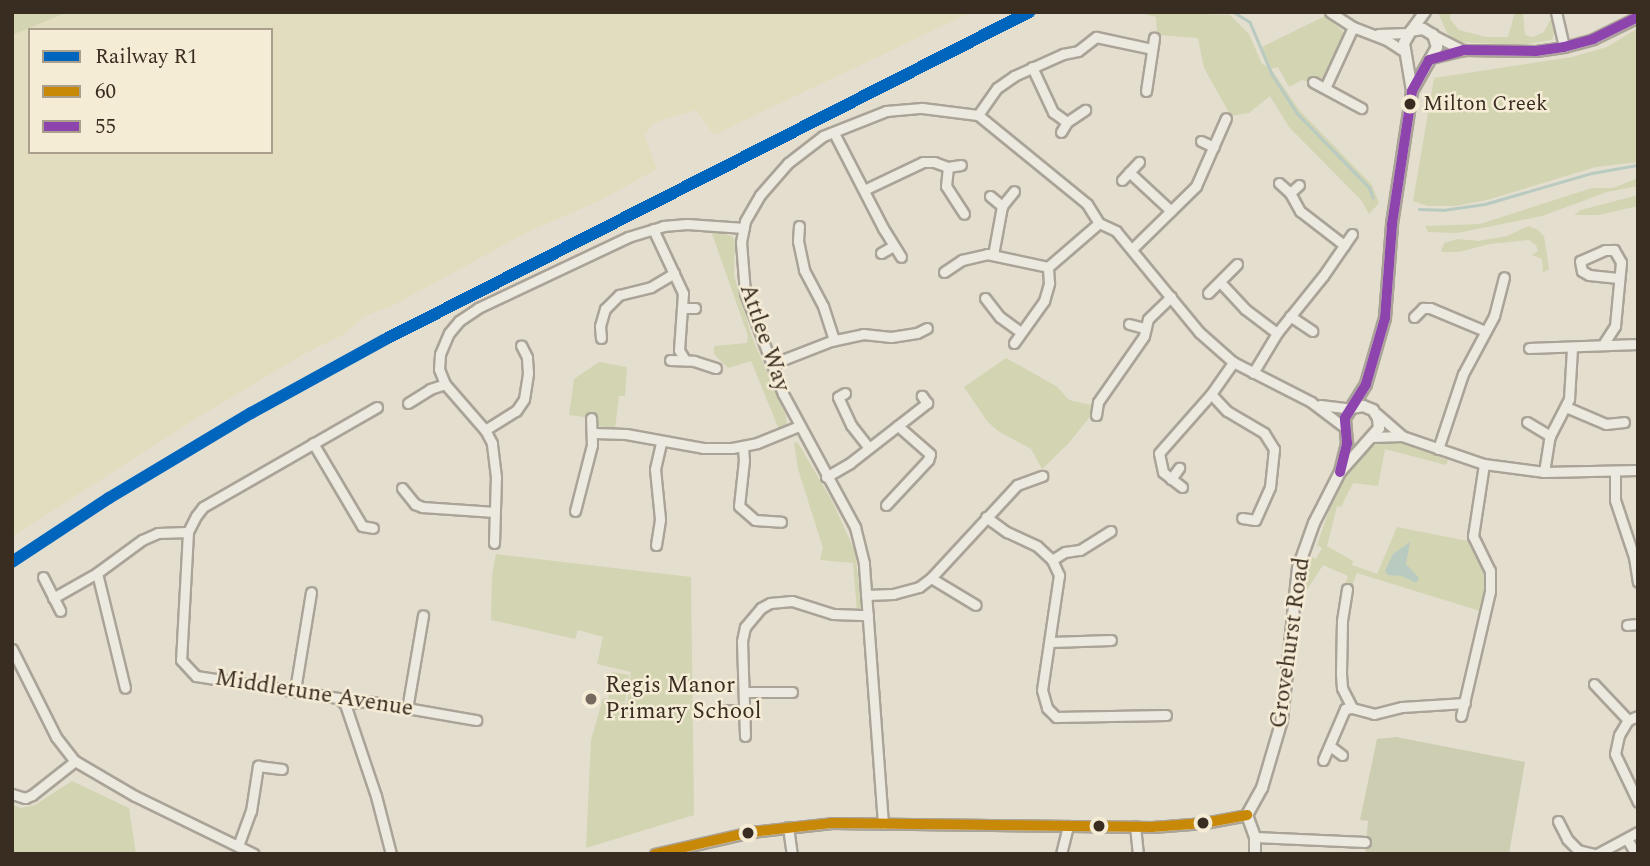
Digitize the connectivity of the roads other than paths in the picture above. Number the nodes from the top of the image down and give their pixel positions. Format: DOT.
graph roads {
  1 [pos="1330,12"];
  2 [pos="1427,12"];
  3 [pos="1556,12"];
  4 [pos="1638,17"];
  5 [pos="1353,27"];
  6 [pos="1410,32"];
  7 [pos="1369,33"];
  8 [pos="1432,34"];
  9 [pos="1154,38"];
  10 [pos="1564,47"];
  11 [pos="1153,49"];
  12 [pos="1464,50"];
  13 [pos="1406,54"];
  14 [pos="1430,59"];
  15 [pos="1032,67"];
  16 [pos="1313,82"];
  17 [pos="1325,88"];
  18 [pos="1146,91"];
  19 [pos="1412,91"];
  20 [pos="1361,108"];
  21 [pos="1085,110"];
  22 [pos="978,115"];
  23 [pos="1226,118"];
  24 [pos="1067,122"];
  25 [pos="1061,132"];
  26 [pos="834,133"];
  27 [pos="1201,141"];
  28 [pos="1214,147"];
  29 [pos="1139,162"];
  30 [pos="961,165"];
  31 [pos="948,167"];
  32 [pos="1129,172"];
  33 [pos="1122,180"];
  34 [pos="1279,183"];
  35 [pos="1299,185"];
  36 [pos="864,190"];
  37 [pos="1014,191"];
  38 [pos="1290,193"];
  39 [pos="990,196"];
  40 [pos="1002,206"];
  41 [pos="1171,211"];
  42 [pos="964,214"];
  43 [pos="1099,223"];
  44 [pos="799,226"];
  45 [pos="744,228"];
  46 [pos="653,229"];
  47 [pos="1352,234"];
  48 [pos="1344,245"];
  49 [pos="893,246"];
  50 [pos="1132,249"];
  51 [pos="881,253"];
  52 [pos="993,255"];
  53 [pos="901,257"];
  54 [pos="1237,264"];
  55 [pos="1048,267"];
  56 [pos="944,272"];
  57 [pos="674,273"];
  58 [pos="1504,277"];
  59 [pos="1618,278"];
  60 [pos="1220,282"];
  61 [pos="1208,293"];
  62 [pos="1171,297"];
  63 [pos="985,298"];
  64 [pos="684,308"];
  65 [pos="695,308"];
  66 [pos="1290,316"];
  67 [pos="1414,317"];
  68 [pos="1129,324"];
  69 [pos="927,328"];
  70 [pos="1144,328"];
  71 [pos="1312,331"];
  72 [pos="1485,331"];
  73 [pos="1021,332"];
  74 [pos="1277,333"];
  75 [pos="601,338"];
  76 [pos="834,340"];
  77 [pos="1014,343"];
  78 [pos="1604,343"];
  79 [pos="1638,344"];
  80 [pos="521,345"];
  81 [pos="1529,348"];
  82 [pos="1572,348"];
  83 [pos="670,360"];
  84 [pos="685,360"];
  85 [pos="1233,362"];
  86 [pos="772,364"];
  87 [pos="716,368"];
  88 [pos="1253,373"];
  89 [pos="445,384"];
  90 [pos="1366,384"];
  91 [pos="845,393"];
  92 [pos="1211,394"];
  93 [pos="922,396"];
  94 [pos="408,402"];
  95 [pos="1311,402"];
  96 [pos="377,407"];
  97 [pos="1566,407"];
  98 [pos="1352,408"];
  99 [pos="1375,412"];
  100 [pos="1096,415"];
  101 [pos="592,418"];
  102 [pos="1527,422"];
  103 [pos="1624,422"];
  104 [pos="799,426"];
  105 [pos="898,426"];
  106 [pos="485,430"];
  107 [pos="1345,430"];
  108 [pos="594,433"];
  109 [pos="1402,436"];
  110 [pos="1550,436"];
  111 [pos="1370,438"];
  112 [pos="661,442"];
  113 [pos="313,443"];
  114 [pos="743,447"];
  115 [pos="868,447"];
  116 [pos="1438,449"];
  117 [pos="1483,464"];
  118 [pos="1179,468"];
  119 [pos="1638,470"];
  120 [pos="1615,471"];
  121 [pos="1340,472"];
  122 [pos="1544,472"];
  123 [pos="1042,476"];
  124 [pos="826,477"];
  125 [pos="1171,479"];
  126 [pos="1182,487"];
  127 [pos="402,488"];
  128 [pos="886,505"];
  129 [pos="575,511"];
  130 [pos="495,512"];
  131 [pos="986,517"];
  132 [pos="1242,518"];
  133 [pos="781,522"];
  134 [pos="373,528"];
  135 [pos="1111,531"];
  136 [pos="188,532"];
  137 [pos="494,543"];
  138 [pos="656,545"];
  139 [pos="1052,560"];
  140 [pos="97,573"];
  141 [pos="43,577"];
  142 [pos="931,578"];
  143 [pos="1638,582"];
  144 [pos="1347,589"];
  145 [pos="311,592"];
  146 [pos="866,595"];
  147 [pos="53,598"];
  148 [pos="976,605"];
  149 [pos="60,611"];
  150 [pos="423,615"];
  151 [pos="868,615"];
  152 [pos="1638,624"];
  153 [pos="1627,625"];
  154 [pos="1111,640"];
  155 [pos="1051,642"];
  156 [pos="12,649"];
  157 [pos="1594,684"];
  158 [pos="125,688"];
  159 [pos="295,690"];
  160 [pos="745,692"];
  161 [pos="792,692"];
  162 [pos="345,704"];
  163 [pos="1465,704"];
  164 [pos="1352,708"];
  165 [pos="407,709"];
  166 [pos="722,710"];
  167 [pos="744,711"];
  168 [pos="1166,715"];
  169 [pos="1461,716"];
  170 [pos="1638,716"];
  171 [pos="476,720"];
  172 [pos="1628,720"];
  173 [pos="745,737"];
  174 [pos="1330,746"];
  175 [pos="1342,755"];
  176 [pos="1323,760"];
  177 [pos="75,761"];
  178 [pos="282,769"];
  179 [pos="12,794"];
  180 [pos="1638,802"];
  181 [pos="1247,815"];
  182 [pos="1558,821"];
  183 [pos="883,824"];
  184 [pos="1068,826"];
  185 [pos="1135,826"];
  186 [pos="788,827"];
  187 [pos="1638,832"];
  188 [pos="1255,837"];
  189 [pos="1627,839"];
  190 [pos="1365,842"];
  191 [pos="238,846"];
  192 [pos="254,854"];
  193 [pos="391,854"];
  194 [pos="655,854"];
  195 [pos="792,854"];
  196 [pos="1062,854"];
  197 [pos="1138,854"];
  198 [pos="1255,854"];
  199 [pos="1595,854"];
  200 [pos="1636,854"];
  1 -- 5 [label="street"];
  2 -- 6 [label="street"];
  2 -- 8 [label="street"];
  3 -- 10 [label="street"];
  4 -- 10 [label="street"];
  5 -- 7 [label="street"];
  5 -- 17 [label="street"];
  6 -- 7 [label="street"];
  6 -- 8 [label="street"];
  6 -- 13 [label="street"];
  7 -- 13 [label="street"];
  8 -- 12 [label="street"];
  8 -- 14 [label="street"];
  9 -- 11 [label="street"];
  10 -- 12 [label="street"];
  11 -- 15 [label="street"];
  11 -- 18 [label="street"];
  12 -- 14 [label="street"];
  13 -- 14 [label="street"];
  13 -- 19 [label="street"];
  14 -- 19 [label="street"];
  15 -- 22 [label="street"];
  15 -- 24 [label="street"];
  16 -- 17 [label="street"];
  17 -- 20 [label="street"];
  19 -- 90 [label="street"];
  21 -- 24 [label="street"];
  22 -- 26 [label="street, Attlee Way"];
  22 -- 43 [label="street"];
  23 -- 28 [label="street"];
  24 -- 25 [label="street"];
  26 -- 36 [label="street"];
  26 -- 45 [label="street, Attlee Way"];
  27 -- 28 [label="street"];
  28 -- 41 [label="street"];
  29 -- 32 [label="street"];
  30 -- 31 [label="street"];
  31 -- 36 [label="street"];
  31 -- 42 [label="street"];
  32 -- 33 [label="street"];
  32 -- 41 [label="street"];
  34 -- 38 [label="street"];
  35 -- 38 [label="street"];
  36 -- 49 [label="street"];
  37 -- 40 [label="street"];
  38 -- 48 [label="street"];
  39 -- 40 [label="street"];
  40 -- 52 [label="street"];
  41 -- 50 [label="street"];
  43 -- 50 [label="street"];
  43 -- 55 [label="street"];
  44 -- 76 [label="street"];
  45 -- 46 [label="street"];
  45 -- 86 [label="street, Attlee Way"];
  46 -- 57 [label="street"];
  46 -- 89 [label="street"];
  47 -- 48 [label="street"];
  48 -- 66 [label="street"];
  49 -- 51 [label="street"];
  49 -- 53 [label="street"];
  50 -- 62 [label="street"];
  52 -- 55 [label="street"];
  52 -- 56 [label="street"];
  54 -- 60 [label="street"];
  55 -- 73 [label="street"];
  57 -- 64 [label="street"];
  57 -- 75 [label="street"];
  58 -- 72 [label="street"];
  59 -- 59 [label="street"];
  59 -- 78 [label="street"];
  60 -- 61 [label="street"];
  60 -- 74 [label="street"];
  62 -- 70 [label="street"];
  62 -- 85 [label="street"];
  63 -- 73 [label="street"];
  64 -- 65 [label="street"];
  64 -- 84 [label="street"];
  66 -- 71 [label="street"];
  66 -- 74 [label="street"];
  67 -- 72 [label="street"];
  68 -- 70 [label="street"];
  69 -- 76 [label="street"];
  70 -- 100 [label="street"];
  72 -- 116 [label="street"];
  73 -- 77 [label="street"];
  74 -- 88 [label="street"];
  76 -- 86 [label="street"];
  78 -- 79 [label="street"];
  78 -- 82 [label="street"];
  80 -- 106 [label="street"];
  81 -- 82 [label="street"];
  82 -- 97 [label="street"];
  83 -- 84 [label="street"];
  84 -- 87 [label="street"];
  85 -- 88 [label="street"];
  85 -- 92 [label="street"];
  86 -- 104 [label="street, Attlee Way"];
  88 -- 95 [label="street"];
  89 -- 94 [label="street"];
  89 -- 106 [label="street"];
  90 -- 98 [label="street"];
  90 -- 99 [label="street"];
  91 -- 115 [label="street"];
  92 -- 125 [label="street"];
  92 -- 132 [label="street"];
  93 -- 105 [label="street"];
  95 -- 98 [label="street"];
  95 -- 107 [label="street"];
  96 -- 113 [label="street"];
  97 -- 103 [label="street"];
  97 -- 110 [label="street"];
  98 -- 99 [label="street"];
  98 -- 107 [label="street"];
  99 -- 109 [label="street"];
  99 -- 111 [label="street"];
  101 -- 108 [label="street"];
  102 -- 110 [label="street"];
  104 -- 114 [label="street"];
  104 -- 124 [label="street, Attlee Way"];
  105 -- 115 [label="street"];
  105 -- 128 [label="street"];
  106 -- 130 [label="street"];
  107 -- 111 [label="street"];
  107 -- 121 [label="street, Grovehurst Road"];
  108 -- 112 [label="street"];
  108 -- 129 [label="street"];
  109 -- 111 [label="street"];
  109 -- 116 [label="street"];
  110 -- 122 [label="street"];
  111 -- 121 [label="street, Grovehurst Road"];
  112 -- 114 [label="street"];
  112 -- 138 [label="street"];
  113 -- 134 [label="street"];
  113 -- 136 [label="street"];
  114 -- 133 [label="street"];
  115 -- 124 [label="street"];
  116 -- 117 [label="street"];
  117 -- 122 [label="street"];
  117 -- 163 [label="street"];
  118 -- 125 [label="street"];
  119 -- 120 [label="street"];
  120 -- 122 [label="street"];
  120 -- 143 [label="street"];
  121 -- 181 [label="street, Grovehurst Road"];
  123 -- 131 [label="street"];
  124 -- 146 [label="street, Attlee Way"];
  125 -- 126 [label="street"];
  127 -- 130 [label="street"];
  130 -- 137 [label="street"];
  131 -- 139 [label="street"];
  131 -- 142 [label="street"];
  135 -- 139 [label="street"];
  136 -- 140 [label="street"];
  136 -- 159 [label="street, Middletune Avenue"];
  139 -- 155 [label="street"];
  140 -- 147 [label="street"];
  140 -- 158 [label="street"];
  141 -- 147 [label="street"];
  142 -- 146 [label="street"];
  142 -- 148 [label="street"];
  144 -- 164 [label="street"];
  145 -- 159 [label="street"];
  146 -- 151 [label="street, Attlee Way"];
  147 -- 149 [label="street"];
  150 -- 165 [label="street"];
  151 -- 160 [label="street"];
  151 -- 183 [label="street, Attlee Way"];
  152 -- 153 [label="street"];
  154 -- 155 [label="street"];
  155 -- 168 [label="street"];
  156 -- 177 [label="street"];
  157 -- 172 [label="street"];
  159 -- 162 [label="street, Middletune Avenue"];
  160 -- 161 [label="street"];
  160 -- 167 [label="street"];
  162 -- 165 [label="street, Middletune Avenue"];
  162 -- 193 [label="street"];
  163 -- 164 [label="street"];
  163 -- 169 [label="street"];
  164 -- 174 [label="street"];
  165 -- 171 [label="street, Middletune Avenue"];
  166 -- 167 [label="street"];
  167 -- 173 [label="street"];
  170 -- 172 [label="street"];
  172 -- 180 [label="street"];
  174 -- 175 [label="street"];
  174 -- 176 [label="street"];
  177 -- 179 [label="street"];
  177 -- 191 [label="street"];
  178 -- 191 [label="street"];
  181 -- 185 [label="street"];
  181 -- 188 [label="street"];
  182 -- 199 [label="street"];
  183 -- 184 [label="street"];
  183 -- 186 [label="street"];
  184 -- 185 [label="street"];
  184 -- 196 [label="street"];
  185 -- 197 [label="street"];
  186 -- 194 [label="street"];
  186 -- 195 [label="street"];
  187 -- 189 [label="street"];
  188 -- 190 [label="street"];
  188 -- 198 [label="street"];
  189 -- 199 [label="street"];
  189 -- 200 [label="street"];
  191 -- 192 [label="street"];
}
